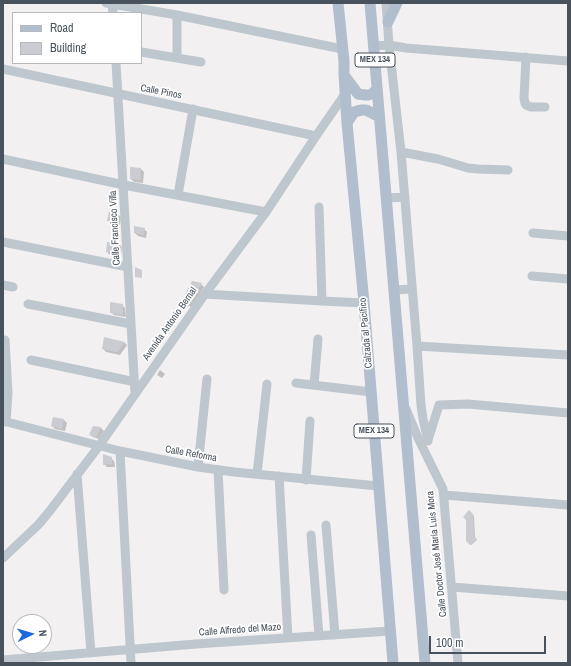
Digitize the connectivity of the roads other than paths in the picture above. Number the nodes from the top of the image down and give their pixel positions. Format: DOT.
graph roads {
  1 [pos="338,3"];
  2 [pos="370,3"];
  3 [pos="386,3"];
  4 [pos="397,3"];
  5 [pos="111,6"];
  6 [pos="177,15"];
  7 [pos="388,22"];
  8 [pos="390,45"];
  9 [pos="374,46"];
  10 [pos="342,49"];
  11 [pos="142,52"];
  12 [pos="526,57"];
  13 [pos="177,58"];
  14 [pos="568,61"];
  15 [pos="201,62"];
  16 [pos="116,64"];
  17 [pos="3,70"];
  18 [pos="344,74"];
  19 [pos="118,94"];
  20 [pos="345,94"];
  21 [pos="378,94"];
  22 [pos="395,98"];
  23 [pos="545,108"];
  24 [pos="193,109"];
  25 [pos="379,117"];
  26 [pos="347,123"];
  27 [pos="316,136"];
  28 [pos="401,152"];
  29 [pos="3,159"];
  30 [pos="508,170"];
  31 [pos="124,185"];
  32 [pos="178,195"];
  33 [pos="405,197"];
  34 [pos="386,198"];
  35 [pos="319,207"];
  36 [pos="266,212"];
  37 [pos="533,233"];
  38 [pos="568,236"];
  39 [pos="3,242"];
  40 [pos="128,267"];
  41 [pos="532,276"];
  42 [pos="568,279"];
  43 [pos="3,285"];
  44 [pos="13,287"];
  45 [pos="412,289"];
  46 [pos="394,290"];
  47 [pos="204,294"];
  48 [pos="322,301"];
  49 [pos="364,303"];
  50 [pos="28,304"];
  51 [pos="131,325"];
  52 [pos="318,339"];
  53 [pos="5,340"];
  54 [pos="417,346"];
  55 [pos="568,355"];
  56 [pos="32,360"];
  57 [pos="207,379"];
  58 [pos="134,382"];
  59 [pos="296,383"];
  60 [pos="267,384"];
  61 [pos="314,385"];
  62 [pos="371,392"];
  63 [pos="135,393"];
  64 [pos="404,403"];
  65 [pos="568,413"];
  66 [pos="5,421"];
  67 [pos="310,421"];
  68 [pos="428,441"];
  69 [pos="99,446"];
  70 [pos="120,451"];
  71 [pos="424,452"];
  72 [pos="198,467"];
  73 [pos="218,470"];
  74 [pos="77,474"];
  75 [pos="257,474"];
  76 [pos="279,476"];
  77 [pos="306,480"];
  78 [pos="378,486"];
  79 [pos="444,495"];
  80 [pos="568,505"];
  81 [pos="326,525"];
  82 [pos="311,535"];
  83 [pos="3,558"];
  84 [pos="452,587"];
  85 [pos="224,590"];
  86 [pos="568,596"];
  87 [pos="390,631"];
  88 [pos="335,635"];
  89 [pos="319,636"];
  90 [pos="288,638"];
  91 [pos="130,649"];
  92 [pos="91,653"];
  93 [pos="3,660"];
  94 [pos="132,663"];
  95 [pos="393,663"];
  96 [pos="425,663"];
  97 [pos="458,663"];
  1 -- 10 [label="main road, Calzada al Pacífico / MEX 134"];
  2 -- 9 [label="main road, MEX 134"];
  3 -- 7 [label="street"];
  4 -- 7 [label="main road"];
  5 -- 6 [label="street"];
  6 -- 10 [label="street"];
  6 -- 13 [label="street"];
  7 -- 8 [label="street"];
  8 -- 9 [label="street"];
  8 -- 12 [label="street"];
  8 -- 22 [label="street"];
  9 -- 21 [label="main road, MEX 134"];
  10 -- 18 [label="main road, Calzada al Pacífico / MEX 134"];
  11 -- 13 [label="street"];
  12 -- 14 [label="street"];
  12 -- 23 [label="street"];
  13 -- 15 [label="street"];
  16 -- 19 [label="street, Calle Francisco Villa"];
  17 -- 19 [label="street, Calle Pinos"];
  18 -- 20 [label="main road, Calzada al Pacífico / MEX 134"];
  18 -- 21 [label="main road"];
  19 -- 24 [label="street, Calle Pinos"];
  19 -- 31 [label="street, Calle Francisco Villa"];
  20 -- 26 [label="main road, Calzada al Pacífico / MEX 134"];
  20 -- 27 [label="street, Avenida Antonio Bernal"];
  21 -- 22 [label="street"];
  21 -- 25 [label="main road, MEX 134"];
  22 -- 28 [label="street"];
  24 -- 27 [label="street, Calle Pinos"];
  24 -- 32 [label="street"];
  25 -- 26 [label="main road"];
  25 -- 34 [label="main road, MEX 134"];
  26 -- 49 [label="main road, Calzada al Pacífico / MEX 134"];
  27 -- 36 [label="street, Avenida Antonio Bernal"];
  28 -- 30 [label="street"];
  28 -- 33 [label="street"];
  29 -- 31 [label="street"];
  31 -- 32 [label="street"];
  31 -- 40 [label="street, Calle Francisco Villa"];
  32 -- 36 [label="street"];
  33 -- 34 [label="street"];
  33 -- 45 [label="street"];
  34 -- 46 [label="main road, MEX 134"];
  35 -- 48 [label="street"];
  36 -- 47 [label="street, Avenida Antonio Bernal"];
  37 -- 38 [label="street"];
  39 -- 40 [label="street"];
  40 -- 51 [label="street, Calle Francisco Villa"];
  41 -- 42 [label="street"];
  43 -- 44 [label="street"];
  45 -- 46 [label="street"];
  45 -- 54 [label="street"];
  46 -- 64 [label="main road, MEX 134"];
  47 -- 48 [label="street"];
  47 -- 63 [label="street, Avenida Antonio Bernal"];
  48 -- 49 [label="street"];
  49 -- 62 [label="main road, Calzada al Pacífico / MEX 134"];
  50 -- 51 [label="street"];
  51 -- 58 [label="street, Calle Francisco Villa"];
  52 -- 61 [label="street"];
  53 -- 66 [label="street"];
  54 -- 55 [label="street"];
  54 -- 68 [label="street"];
  56 -- 58 [label="street"];
  57 -- 72 [label="street"];
  58 -- 63 [label="street, Calle Francisco Villa"];
  59 -- 61 [label="street"];
  60 -- 75 [label="street"];
  61 -- 62 [label="street"];
  62 -- 78 [label="main road, Calzada al Pacífico / MEX 134"];
  63 -- 69 [label="street, Avenida Antonio Bernal"];
  64 -- 71 [label="street, Calle Doctor José María Luis Mora"];
  64 -- 96 [label="main road, MEX 134"];
  65 -- 68 [label="street"];
  66 -- 69 [label="street, Calle Reforma"];
  67 -- 77 [label="street"];
  68 -- 71 [label="street"];
  69 -- 70 [label="street, Calle Reforma"];
  69 -- 74 [label="street, Avenida Antonio Bernal"];
  70 -- 72 [label="street, Calle Reforma"];
  70 -- 91 [label="street"];
  71 -- 79 [label="street, Calle Doctor José María Luis Mora"];
  72 -- 73 [label="street, Calle Reforma"];
  73 -- 75 [label="street, Calle Reforma"];
  73 -- 85 [label="street"];
  74 -- 83 [label="street, Avenida Antonio Bernal"];
  74 -- 92 [label="street"];
  75 -- 76 [label="street, Calle Reforma"];
  76 -- 77 [label="street, Calle Reforma"];
  76 -- 90 [label="street"];
  77 -- 78 [label="street, Calle Reforma"];
  78 -- 87 [label="main road, Calzada al Pacífico / MEX 134"];
  79 -- 80 [label="street"];
  79 -- 84 [label="street, Calle Doctor José María Luis Mora"];
  81 -- 88 [label="street"];
  82 -- 89 [label="street"];
  84 -- 86 [label="street"];
  84 -- 97 [label="street, Calle Doctor José María Luis Mora"];
  87 -- 88 [label="street, Calle Alfredo del Mazo"];
  87 -- 95 [label="main road, Calzada al Pacífico / MEX 134"];
  88 -- 89 [label="street, Calle Alfredo del Mazo"];
  89 -- 90 [label="street, Calle Alfredo del Mazo"];
  90 -- 91 [label="street, Calle Alfredo del Mazo"];
  91 -- 92 [label="street, Calle Alfredo del Mazo"];
  91 -- 94 [label="street"];
  92 -- 93 [label="street, Calle Alfredo del Mazo"];
}
